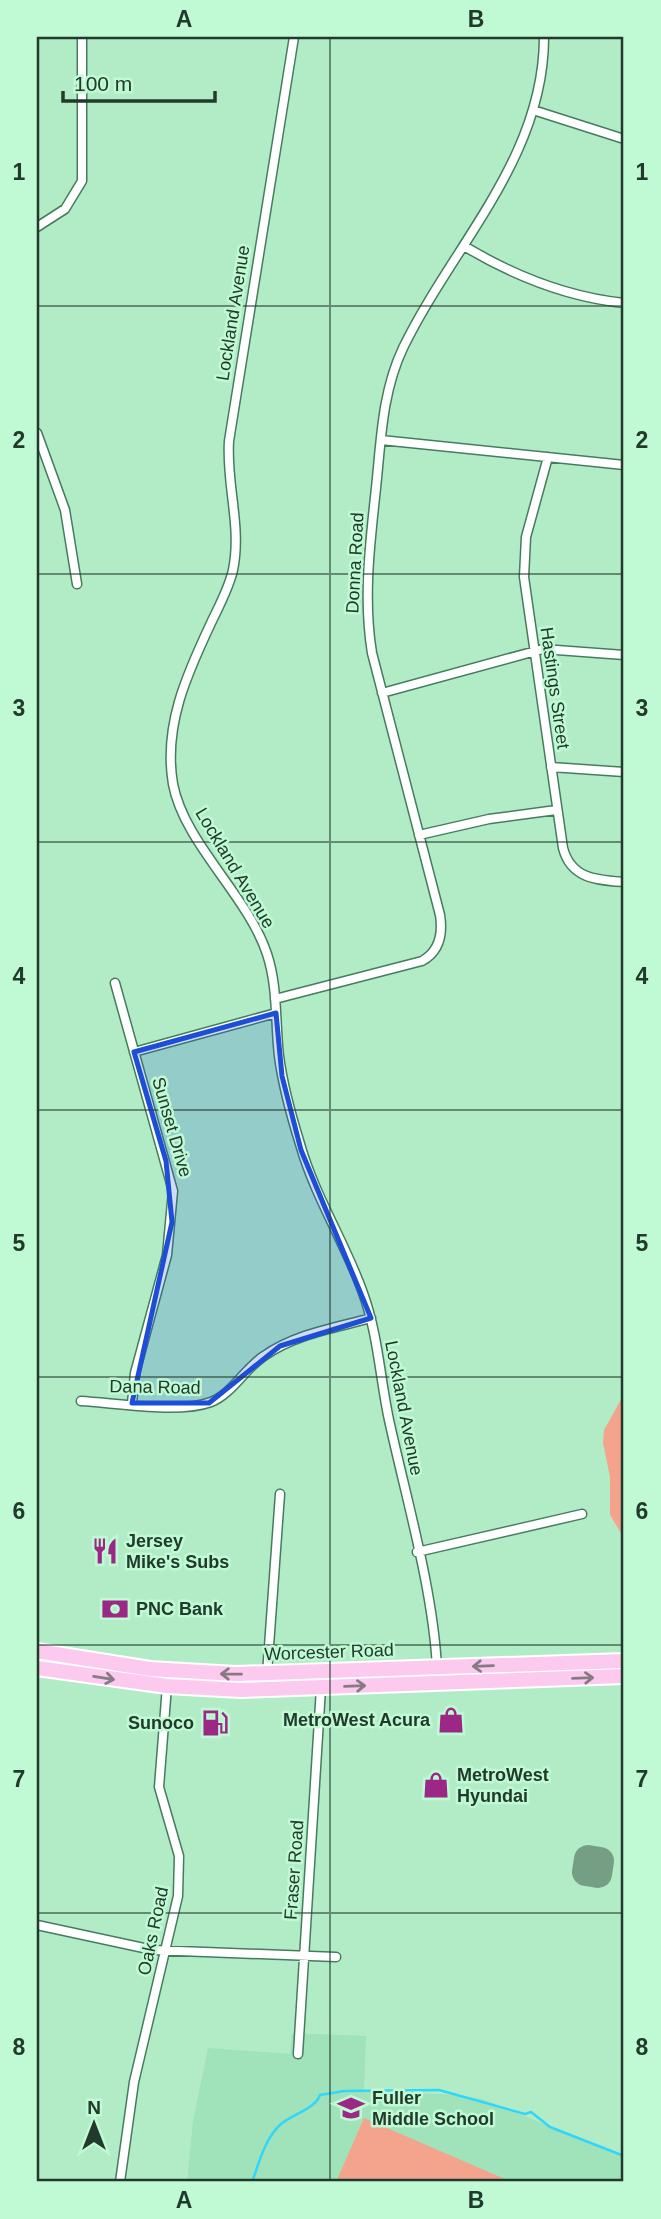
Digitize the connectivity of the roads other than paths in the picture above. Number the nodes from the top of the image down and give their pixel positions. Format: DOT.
graph roads {
  1 [pos="82,37"];
  2 [pos="294,37"];
  3 [pos="544,37"];
  4 [pos="533,110"];
  5 [pos="624,139"];
  6 [pos="37,227"];
  7 [pos="464,246"];
  8 [pos="624,303"];
  9 [pos="37,433"];
  10 [pos="381,440"];
  11 [pos="548,457"];
  12 [pos="624,465"];
  13 [pos="77,584"];
  14 [pos="534,650"];
  15 [pos="624,655"];
  16 [pos="382,693"];
  17 [pos="551,767"];
  18 [pos="624,772"];
  19 [pos="556,810"];
  20 [pos="419,835"];
  21 [pos="624,882"];
  22 [pos="115,983"];
  23 [pos="275,999"];
  24 [pos="276,1013"];
  25 [pos="134,1052"];
  26 [pos="371,1318"];
  27 [pos="82,1401"];
  28 [pos="132,1404"];
  29 [pos="280,1494"];
  30 [pos="582,1514"];
  31 [pos="417,1552"];
  32 [pos="37,1651"];
  33 [pos="624,1661"];
  34 [pos="37,1668"];
  35 [pos="437,1668"];
  36 [pos="267,1674"];
  37 [pos="624,1676"];
  38 [pos="167,1686"];
  39 [pos="321,1688"];
  40 [pos="37,1925"];
  41 [pos="166,1951"];
  42 [pos="304,1955"];
  43 [pos="336,1957"];
  44 [pos="298,2054"];
  45 [pos="120,2182"];
  1 -- 6 [label="street"];
  2 -- 23 [label="street, Lockland Avenue"];
  3 -- 4 [label="street, Donna Road"];
  4 -- 5 [label="street"];
  4 -- 7 [label="street, Donna Road"];
  7 -- 8 [label="street"];
  7 -- 10 [label="street, Donna Road"];
  9 -- 13 [label="street"];
  10 -- 11 [label="street"];
  10 -- 16 [label="street, Donna Road"];
  11 -- 12 [label="street"];
  11 -- 14 [label="street, Hastings Street"];
  14 -- 15 [label="street"];
  14 -- 16 [label="street"];
  14 -- 17 [label="street, Hastings Street"];
  16 -- 20 [label="street, Donna Road"];
  17 -- 18 [label="street"];
  17 -- 19 [label="street, Hastings Street"];
  19 -- 20 [label="street"];
  19 -- 21 [label="street, Hastings Street"];
  20 -- 23 [label="street, Donna Road"];
  22 -- 25 [label="street, Sunset Drive"];
  23 -- 24 [label="street, Lockland Avenue"];
  24 -- 25 [label="street"];
  24 -- 26 [label="street, Lockland Avenue"];
  25 -- 28 [label="street, Sunset Drive"];
  26 -- 28 [label="street, Dana Road"];
  26 -- 31 [label="street, Lockland Avenue"];
  27 -- 28 [label="street, Dana Road"];
  29 -- 36 [label="street"];
  30 -- 31 [label="street"];
  31 -- 35 [label="street, Lockland Avenue"];
  36 -- 32 [label="highway, Worcester Road, one-way"];
  33 -- 35 [label="highway, Worcester Road, one-way"];
  34 -- 38 [label="highway, Worcester Road, one-way"];
  35 -- 36 [label="highway, Worcester Road"];
  39 -- 37 [label="highway, Worcester Road, one-way"];
  38 -- 39 [label="highway, Worcester Road"];
  38 -- 41 [label="street, Oaks Road"];
  39 -- 42 [label="street, Fraser Road"];
  40 -- 41 [label="street"];
  41 -- 42 [label="street"];
  41 -- 45 [label="street, Oaks Road"];
  42 -- 43 [label="street"];
  42 -- 44 [label="street, Fraser Road"];
}
